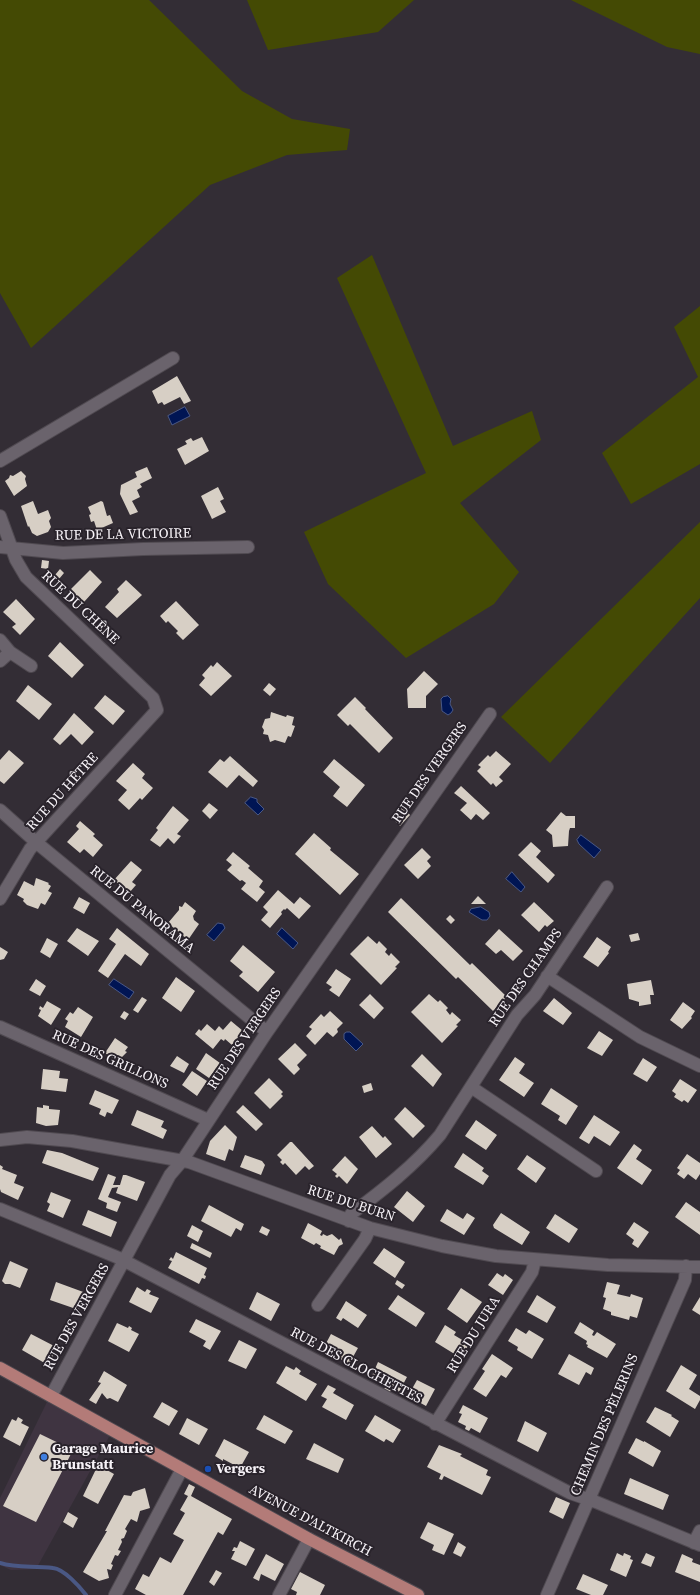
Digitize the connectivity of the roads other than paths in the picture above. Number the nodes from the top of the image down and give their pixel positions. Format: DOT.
graph roads {
  1 [pos="173,358"];
  2 [pos="0,461"];
  3 [pos="0,516"];
  4 [pos="6,547"];
  5 [pos="248,547"];
  6 [pos="0,640"];
  7 [pos="10,652"];
  8 [pos="0,661"];
  9 [pos="31,666"];
  10 [pos="157,710"];
  11 [pos="490,714"];
  12 [pos="0,810"];
  13 [pos="37,843"];
  14 [pos="607,887"];
  15 [pos="0,899"];
  16 [pos="547,976"];
  17 [pos="0,1027"];
  18 [pos="267,1032"];
  19 [pos="700,1066"];
  20 [pos="471,1087"];
  21 [pos="208,1120"];
  22 [pos="0,1140"];
  23 [pos="182,1160"];
  24 [pos="596,1171"];
  25 [pos="0,1209"];
  26 [pos="349,1221"];
  27 [pos="370,1228"];
  28 [pos="535,1260"];
  29 [pos="125,1261"];
  30 [pos="686,1266"];
  31 [pos="700,1267"];
  32 [pos="318,1305"];
  33 [pos="0,1368"];
  34 [pos="51,1396"];
  35 [pos="435,1424"];
  36 [pos="182,1469"];
  37 [pos="590,1500"];
  38 [pos="700,1531"];
  39 [pos="309,1539"];
  40 [pos="697,1544"];
  41 [pos="402,1592"];
  42 [pos="116,1595"];
  43 [pos="279,1595"];
  44 [pos="418,1595"];
  45 [pos="547,1595"];
  1 -- 2 [label="street"];
  3 -- 4 [label="street, RUE DU CHÊNE"];
  4 -- 5 [label="street, RUE DE LA VICTOIRE"];
  4 -- 10 [label="street, RUE DU CHÊNE"];
  6 -- 7 [label="street"];
  7 -- 8 [label="street"];
  7 -- 9 [label="street"];
  10 -- 13 [label="street, RUE DU HÊTRE"];
  11 -- 18 [label="street, RUE DES VERGERS"];
  12 -- 13 [label="street, RUE DU PANORAMA"];
  13 -- 15 [label="street, RUE DU HÊTRE"];
  13 -- 18 [label="street, RUE DU PANORAMA"];
  14 -- 16 [label="street, RUE DES CHAMPS"];
  16 -- 19 [label="street"];
  16 -- 20 [label="street, RUE DES CHAMPS"];
  17 -- 21 [label="street, RUE DES GRILLONS"];
  18 -- 21 [label="street, RUE DES VERGERS"];
  20 -- 24 [label="street"];
  20 -- 26 [label="street, RUE DES CHAMPS"];
  21 -- 23 [label="street, RUE DES VERGERS"];
  22 -- 23 [label="street, RUE DU BURN"];
  23 -- 26 [label="street, RUE DU BURN"];
  23 -- 29 [label="street, RUE DES VERGERS"];
  25 -- 29 [label="street, RUE DES CLOCHETTES"];
  26 -- 27 [label="street, RUE DU BURN"];
  27 -- 28 [label="street, RUE DU BURN"];
  27 -- 32 [label="street"];
  28 -- 30 [label="street, RUE DU BURN"];
  28 -- 35 [label="street, RUE DU JURA"];
  29 -- 34 [label="street, RUE DES VERGERS"];
  29 -- 35 [label="street, RUE DES CLOCHETTES"];
  30 -- 31 [label="street, RUE DU BURN"];
  30 -- 37 [label="street, CHEMIN DES PÈLERINS"];
  33 -- 34 [label="main road, AVENUE D'ALTKIRCH"];
  34 -- 36 [label="main road, AVENUE D'ALTKIRCH"];
  35 -- 37 [label="street, RUE DES CLOCHETTES"];
  36 -- 39 [label="main road, AVENUE D'ALTKIRCH"];
  36 -- 42 [label="street"];
  37 -- 40 [label="street, RUE DES CLOCHETTES"];
  37 -- 45 [label="street, CHEMIN DES PÈLERINS"];
  38 -- 40 [label="street"];
  39 -- 41 [label="main road, AVENUE D'ALTKIRCH"];
  39 -- 43 [label="street"];
  41 -- 44 [label="main road, AVENUE D'ALTKIRCH"];
}
